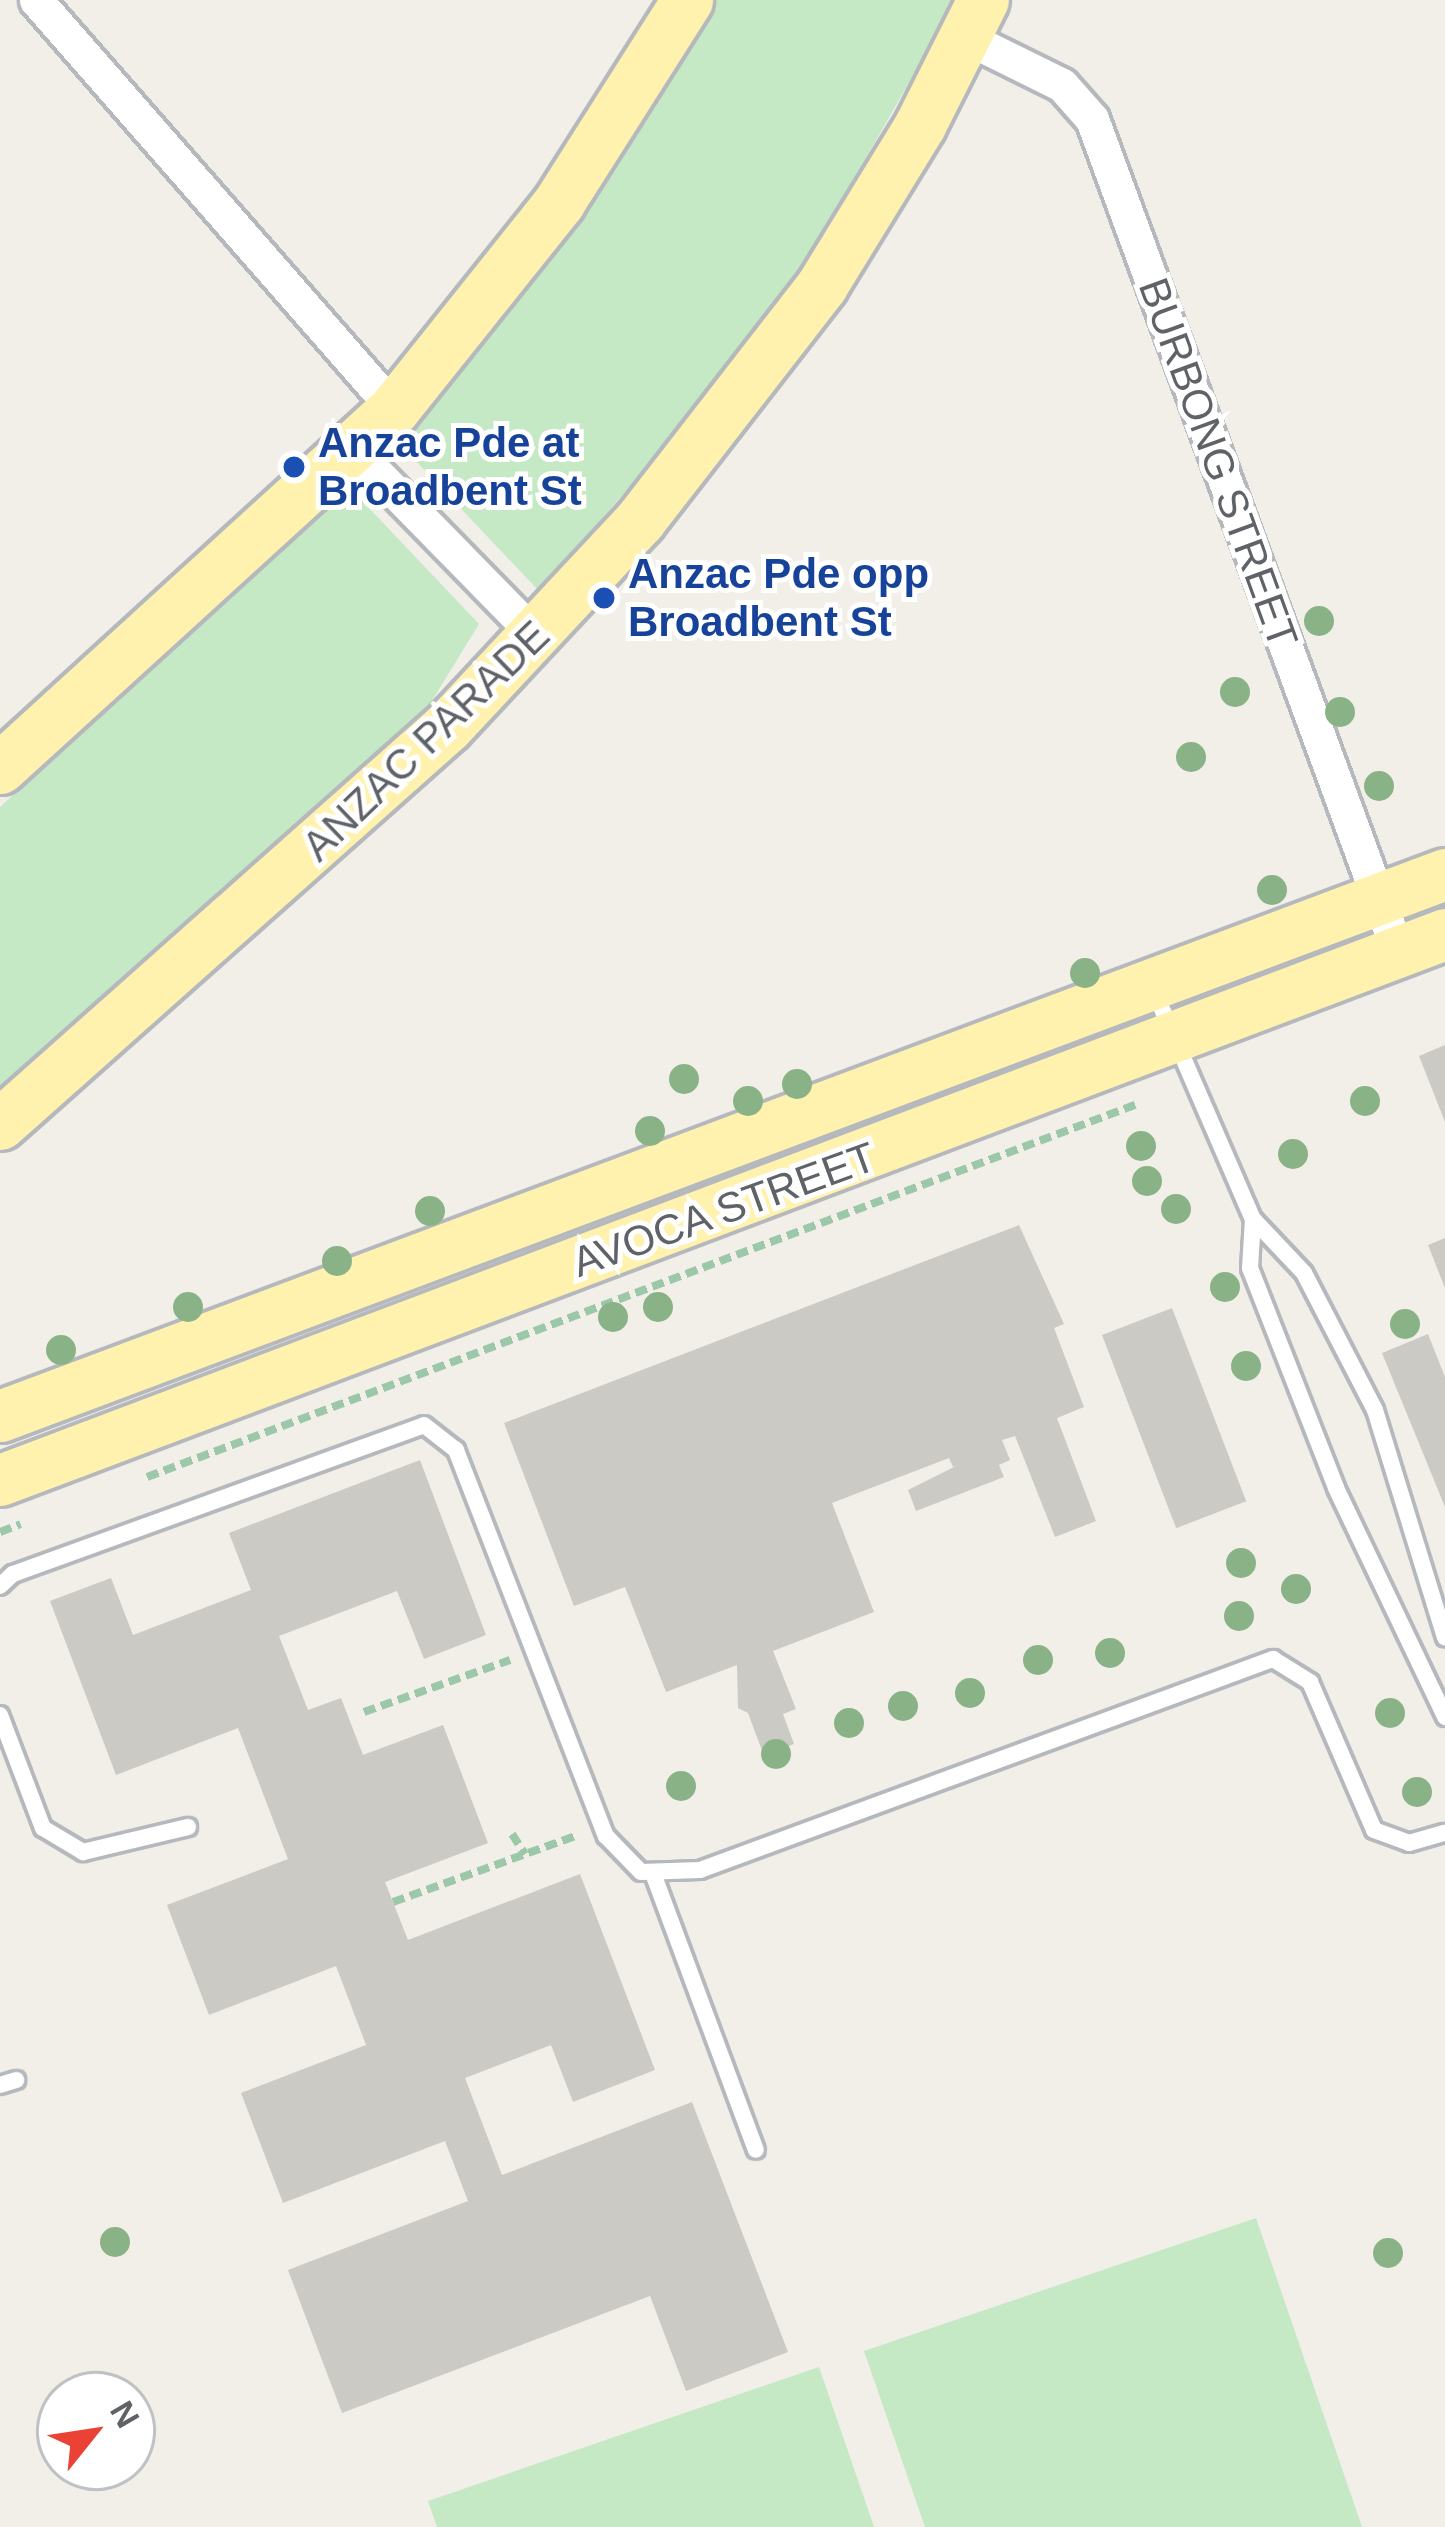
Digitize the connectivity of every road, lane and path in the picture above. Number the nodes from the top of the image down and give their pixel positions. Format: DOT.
graph roads {
  1 [pos="36,0"];
  2 [pos="687,0"];
  3 [pos="974,18"];
  4 [pos="394,409"];
  5 [pos="355,451"];
  6 [pos="537,637"];
  7 [pos="0,768"];
  8 [pos="1445,874"];
  9 [pos="1378,900"];
  10 [pos="1445,934"];
  11 [pos="1397,952"];
  12 [pos="1152,986"];
  13 [pos="1173,1042"];
  14 [pos="1139,1103"];
  15 [pos="0,1124"];
  16 [pos="1253,1220"];
  17 [pos="341,1288"];
  18 [pos="363,1345"];
  19 [pos="0,1416"];
  20 [pos="0,1480"];
  21 [pos="130,1484"];
  22 [pos="43,1516"];
  23 [pos="0,1532"];
  24 [pos="0,1586"];
  25 [pos="1445,1637"];
  26 [pos="534,1651"];
  27 [pos="364,1712"];
  28 [pos="0,1715"];
  29 [pos="1445,1717"];
  30 [pos="602,1826"];
  31 [pos="188,1827"];
  32 [pos="1445,1833"];
  33 [pos="512,1834"];
  34 [pos="525,1854"];
  35 [pos="654,1876"];
  36 [pos="393,1902"];
  37 [pos="755,2150"];
  1 -- 4 [label="street"];
  2 -- 4 [label="main road"];
  3 -- 6 [label="main road, ANZAC PARADE"];
  3 -- 9 [label="street, BURBONG STREET"];
  4 -- 5 [label="main road"];
  5 -- 6 [label="street"];
  5 -- 7 [label="main road"];
  6 -- 15 [label="main road, ANZAC PARADE"];
  8 -- 9 [label="main road, AVOCA STREET"];
  9 -- 11 [label="street, BURBONG STREET"];
  9 -- 12 [label="main road, AVOCA STREET"];
  10 -- 11 [label="main road, AVOCA STREET"];
  11 -- 13 [label="main road, AVOCA STREET"];
  12 -- 13 [label="lane"];
  12 -- 17 [label="main road, AVOCA STREET"];
  13 -- 16 [label="lane"];
  13 -- 18 [label="main road, AVOCA STREET"];
  14 -- 21 [label="path, AVOCA STREET"];
  16 -- 25 [label="lane"];
  16 -- 29 [label="lane"];
  17 -- 18 [label="main road"];
  17 -- 19 [label="main road, AVOCA STREET"];
  18 -- 20 [label="main road, AVOCA STREET"];
  22 -- 23 [label="path"];
  24 -- 26 [label="lane"];
  26 -- 27 [label="path"];
  26 -- 30 [label="lane"];
  28 -- 31 [label="lane"];
  30 -- 34 [label="path"];
  30 -- 35 [label="lane"];
  32 -- 35 [label="lane"];
  33 -- 34 [label="path"];
  34 -- 36 [label="path"];
  35 -- 37 [label="lane"];
}
